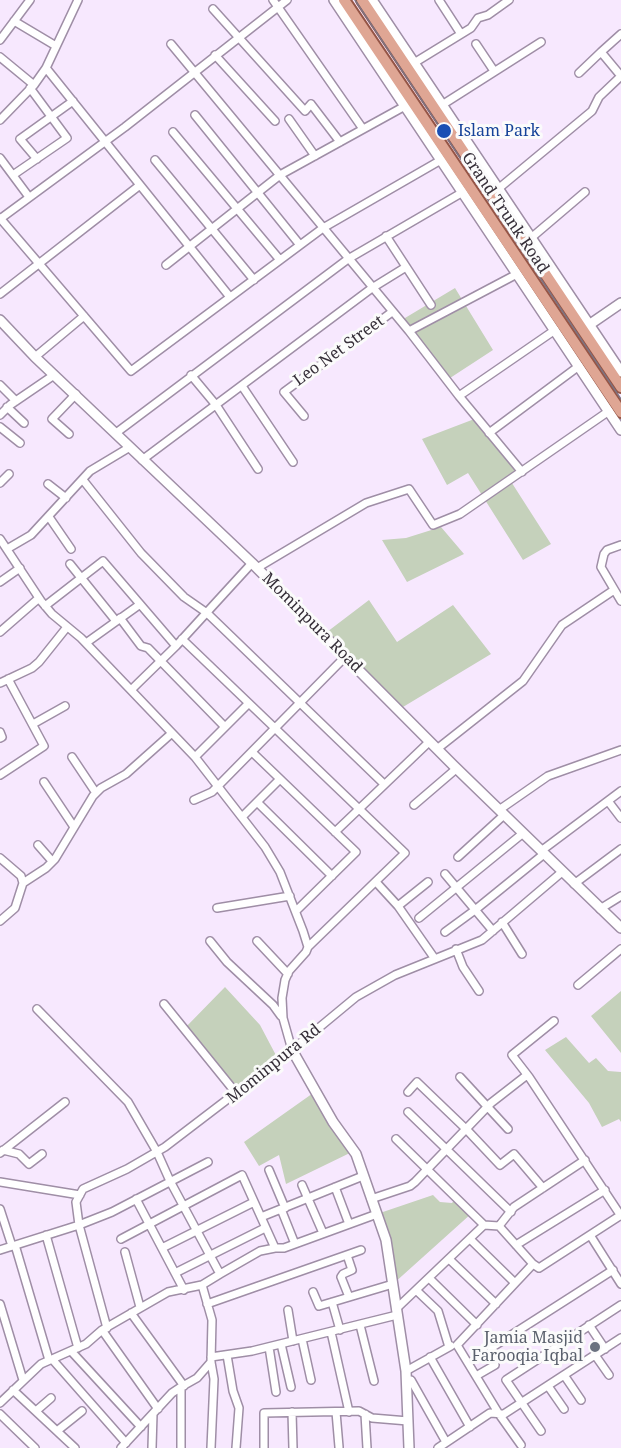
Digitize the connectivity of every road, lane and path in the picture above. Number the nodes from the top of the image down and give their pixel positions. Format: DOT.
graph roads {
  1 [pos="30,0"];
  2 [pos="78,0"];
  3 [pos="287,0"];
  4 [pos="334,0"];
  5 [pos="344,0"];
  6 [pos="362,0"];
  7 [pos="439,0"];
  8 [pos="509,0"];
  9 [pos="375,2"];
  10 [pos="275,3"];
  11 [pos="213,9"];
  12 [pos="14,21"];
  13 [pos="461,34"];
  14 [pos="621,34"];
  15 [pos="238,37"];
  16 [pos="0,40"];
  17 [pos="541,42"];
  18 [pos="171,44"];
  19 [pos="476,44"];
  20 [pos="56,46"];
  21 [pos="601,52"];
  22 [pos="216,55"];
  23 [pos="0,57"];
  24 [pos="414,63"];
  25 [pos="46,68"];
  26 [pos="195,71"];
  27 [pos="494,71"];
  28 [pos="579,73"];
  29 [pos="621,76"];
  30 [pos="32,87"];
  31 [pos="73,101"];
  32 [pos="442,105"];
  33 [pos="405,106"];
  34 [pos="195,115"];
  35 [pos="51,116"];
  36 [pos="289,119"];
  37 [pos="0,120"];
  38 [pos="275,121"];
  39 [pos="363,129"];
  40 [pos="173,132"];
  41 [pos="106,141"];
  42 [pos="340,142"];
  43 [pos="315,156"];
  44 [pos="0,158"];
  45 [pos="37,159"];
  46 [pos="155,160"];
  47 [pos="441,160"];
  48 [pos="13,175"];
  49 [pos="280,175"];
  50 [pos="140,185"];
  51 [pos="498,189"];
  52 [pos="463,192"];
  53 [pos="585,192"];
  54 [pos="258,193"];
  55 [pos="29,197"];
  56 [pos="237,209"];
  57 [pos="0,218"];
  58 [pos="323,228"];
  59 [pos="212,229"];
  60 [pos="386,236"];
  61 [pos="531,238"];
  62 [pos="300,245"];
  63 [pos="189,247"];
  64 [pos="348,259"];
  65 [pos="280,260"];
  66 [pos="39,262"];
  67 [pos="166,265"];
  68 [pos="406,267"];
  69 [pos="517,274"];
  70 [pos="254,280"];
  71 [pos="372,288"];
  72 [pos="0,294"];
  73 [pos="230,297"];
  74 [pos="621,303"];
  75 [pos="430,305"];
  76 [pos="392,312"];
  77 [pos="84,316"];
  78 [pos="0,320"];
  79 [pos="586,327"];
  80 [pos="555,330"];
  81 [pos="4,331"];
  82 [pos="409,331"];
  83 [pos="34,357"];
  84 [pos="579,366"];
  85 [pos="621,372"];
  86 [pos="54,375"];
  87 [pos="191,375"];
  88 [pos="0,385"];
  89 [pos="242,386"];
  90 [pos="621,387"];
  91 [pos="76,394"];
  92 [pos="459,396"];
  93 [pos="16,401"];
  94 [pos="216,405"];
  95 [pos="7,407"];
  96 [pos="609,411"];
  97 [pos="621,412"];
  98 [pos="0,415"];
  99 [pos="304,416"];
  100 [pos="24,423"];
  101 [pos="0,427"];
  102 [pos="621,430"];
  103 [pos="116,433"];
  104 [pos="489,433"];
  105 [pos="69,434"];
  106 [pos="20,443"];
  107 [pos="130,447"];
  108 [pos="142,460"];
  109 [pos="293,462"];
  110 [pos="258,469"];
  111 [pos="522,472"];
  112 [pos="9,474"];
  113 [pos="83,480"];
  114 [pos="0,483"];
  115 [pos="48,484"];
  116 [pos="66,498"];
  117 [pos="49,517"];
  118 [pos="0,539"];
  119 [pos="621,544"];
  120 [pos="7,549"];
  121 [pos="71,549"];
  122 [pos="70,564"];
  123 [pos="254,565"];
  124 [pos="20,568"];
  125 [pos="80,578"];
  126 [pos="0,582"];
  127 [pos="614,590"];
  128 [pos="39,598"];
  129 [pos="621,601"];
  130 [pos="139,605"];
  131 [pos="45,606"];
  132 [pos="207,613"];
  133 [pos="118,620"];
  134 [pos="67,627"];
  135 [pos="0,633"];
  136 [pos="182,639"];
  137 [pos="86,643"];
  138 [pos="176,646"];
  139 [pos="345,657"];
  140 [pos="160,661"];
  141 [pos="8,679"];
  142 [pos="0,683"];
  143 [pos="131,690"];
  144 [pos="300,703"];
  145 [pos="248,704"];
  146 [pos="65,706"];
  147 [pos="33,724"];
  148 [pos="225,727"];
  149 [pos="274,729"];
  150 [pos="0,732"];
  151 [pos="172,733"];
  152 [pos="0,738"];
  153 [pos="429,742"];
  154 [pos="437,749"];
  155 [pos="621,750"];
  156 [pos="252,752"];
  157 [pos="72,757"];
  158 [pos="195,757"];
  159 [pos="456,769"];
  160 [pos="0,776"];
  161 [pos="280,779"];
  162 [pos="44,782"];
  163 [pos="384,784"];
  164 [pos="218,786"];
  165 [pos="621,791"];
  166 [pos="96,793"];
  167 [pos="194,800"];
  168 [pos="608,801"];
  169 [pos="257,802"];
  170 [pos="414,805"];
  171 [pos="358,808"];
  172 [pos="501,813"];
  173 [pos="242,817"];
  174 [pos="621,818"];
  175 [pos="74,827"];
  176 [pos="335,832"];
  177 [pos="522,834"];
  178 [pos="38,845"];
  179 [pos="621,849"];
  180 [pos="542,853"];
  181 [pos="458,857"];
  182 [pos="0,858"];
  183 [pos="52,861"];
  184 [pos="562,872"];
  185 [pos="445,874"];
  186 [pos="332,876"];
  187 [pos="376,882"];
  188 [pos="428,882"];
  189 [pos="23,883"];
  190 [pos="574,884"];
  191 [pos="456,888"];
  192 [pos="290,896"];
  193 [pos="621,896"];
  194 [pos="398,906"];
  195 [pos="217,908"];
  196 [pos="600,909"];
  197 [pos="475,910"];
  198 [pos="296,911"];
  199 [pos="418,918"];
  200 [pos="0,921"];
  201 [pos="502,922"];
  202 [pos="621,928"];
  203 [pos="493,931"];
  204 [pos="445,932"];
  205 [pos="210,941"];
  206 [pos="257,941"];
  207 [pos="308,947"];
  208 [pos="621,949"];
  209 [pos="456,950"];
  210 [pos="522,954"];
  211 [pos="435,958"];
  212 [pos="288,974"];
  213 [pos="578,985"];
  214 [pos="479,991"];
  215 [pos="164,1004"];
  216 [pos="37,1010"];
  217 [pos="283,1018"];
  218 [pos="554,1020"];
  219 [pos="292,1050"];
  220 [pos="527,1075"];
  221 [pos="460,1077"];
  222 [pos="408,1092"];
  223 [pos="236,1093"];
  224 [pos="65,1102"];
  225 [pos="488,1107"];
  226 [pos="408,1112"];
  227 [pos="508,1129"];
  228 [pos="467,1130"];
  229 [pos="396,1138"];
  230 [pos="448,1150"];
  231 [pos="2,1151"];
  232 [pos="158,1152"];
  233 [pos="42,1154"];
  234 [pos="585,1160"];
  235 [pos="208,1162"];
  236 [pos="269,1170"];
  237 [pos="428,1170"];
  238 [pos="363,1176"];
  239 [pos="170,1181"];
  240 [pos="0,1182"];
  241 [pos="302,1185"];
  242 [pos="335,1188"];
  243 [pos="543,1188"];
  244 [pos="605,1190"];
  245 [pos="80,1195"];
  246 [pos="308,1198"];
  247 [pos="136,1199"];
  248 [pos="372,1199"];
  249 [pos="254,1202"];
  250 [pos="183,1206"];
  251 [pos="283,1208"];
  252 [pos="0,1209"];
  253 [pos="511,1212"];
  254 [pos="377,1214"];
  255 [pos="621,1215"];
  256 [pos="261,1217"];
  257 [pos="150,1224"];
  258 [pos="349,1224"];
  259 [pos="79,1225"];
  260 [pos="484,1225"];
  261 [pos="499,1226"];
  262 [pos="266,1227"];
  263 [pos="197,1230"];
  264 [pos="323,1233"];
  265 [pos="46,1235"];
  266 [pos="590,1235"];
  267 [pos="121,1239"];
  268 [pos="470,1239"];
  269 [pos="295,1244"];
  270 [pos="13,1245"];
  271 [pos="516,1245"];
  272 [pos="162,1248"];
  273 [pos="275,1248"];
  274 [pos="0,1250"];
  275 [pos="361,1250"];
  276 [pos="125,1252"];
  277 [pos="210,1255"];
  278 [pos="347,1255"];
  279 [pos="449,1258"];
  280 [pos="533,1264"];
  281 [pos="613,1270"];
  282 [pos="175,1273"];
  283 [pos="220,1274"];
  284 [pos="429,1278"];
  285 [pos="515,1283"];
  286 [pos="393,1284"];
  287 [pos="621,1284"];
  288 [pos="202,1285"];
  289 [pos="184,1290"];
  290 [pos="416,1290"];
  291 [pos="313,1292"];
  292 [pos="349,1297"];
  293 [pos="332,1302"];
  294 [pos="0,1304"];
  295 [pos="207,1304"];
  296 [pos="496,1304"];
  297 [pos="621,1305"];
  298 [pos="141,1307"];
  299 [pos="288,1310"];
  300 [pos="397,1312"];
  301 [pos="131,1313"];
  302 [pos="477,1324"];
  303 [pos="360,1325"];
  304 [pos="589,1325"];
  305 [pos="104,1329"];
  306 [pos="340,1330"];
  307 [pos="331,1332"];
  308 [pos="621,1338"];
  309 [pos="302,1339"];
  310 [pos="293,1341"];
  311 [pos="281,1344"];
  312 [pos="458,1345"];
  313 [pos="269,1347"];
  314 [pos="448,1347"];
  315 [pos="605,1349"];
  316 [pos="75,1350"];
  317 [pos="227,1354"];
  318 [pos="595,1355"];
  319 [pos="430,1357"];
  320 [pos="50,1360"];
  321 [pos="211,1360"];
  322 [pos="564,1375"];
  323 [pos="609,1375"];
  324 [pos="406,1376"];
  325 [pos="476,1376"];
  326 [pos="23,1380"];
  327 [pos="311,1380"];
  328 [pos="374,1381"];
  329 [pos="548,1386"];
  330 [pos="183,1387"];
  331 [pos="291,1387"];
  332 [pos="13,1390"];
  333 [pos="276,1392"];
  334 [pos="51,1398"];
  335 [pos="581,1400"];
  336 [pos="0,1402"];
  337 [pos="521,1403"];
  338 [pos="564,1409"];
  339 [pos="36,1411"];
  340 [pos="82,1411"];
  341 [pos="156,1411"];
  342 [pos="292,1412"];
  343 [pos="336,1412"];
  344 [pos="349,1412"];
  345 [pos="0,1414"];
  346 [pos="364,1414"];
  347 [pos="499,1414"];
  348 [pos="408,1420"];
  349 [pos="470,1426"];
  350 [pos="141,1427"];
  351 [pos="57,1431"];
  352 [pos="541,1431"];
  353 [pos="446,1442"];
  354 [pos="124,1445"];
  355 [pos="521,1445"];
  356 [pos="339,1447"];
  357 [pos="35,1448"];
  358 [pos="75,1448"];
  359 [pos="152,1448"];
  360 [pos="181,1448"];
  361 [pos="211,1448"];
  362 [pos="236,1448"];
  363 [pos="264,1448"];
  364 [pos="293,1448"];
  365 [pos="367,1448"];
  366 [pos="410,1448"];
  367 [pos="438,1448"];
  1 -- 12 [label="street"];
  2 -- 20 [label="street"];
  3 -- 10 [label="street"];
  4 -- 33 [label="street"];
  5 -- 97 [label="main road, Grand Trunk Road"];
  6 -- 79 [label="main road, Grand Trunk Road"];
  7 -- 13 [label="street"];
  8 -- 13 [label="street"];
  9 -- 24 [label="street"];
  10 -- 15 [label="street"];
  10 -- 39 [label="street"];
  11 -- 15 [label="street"];
  12 -- 16 [label="street"];
  12 -- 20 [label="street"];
  13 -- 24 [label="street"];
  14 -- 21 [label="street"];
  15 -- 22 [label="street"];
  15 -- 42 [label="street"];
  17 -- 27 [label="street"];
  18 -- 26 [label="street"];
  19 -- 27 [label="street"];
  20 -- 25 [label="street"];
  21 -- 28 [label="street"];
  21 -- 29 [label="street"];
  22 -- 26 [label="street"];
  22 -- 38 [label="street"];
  23 -- 30 [label="street"];
  24 -- 32 [label="street"];
  25 -- 30 [label="street"];
  25 -- 31 [label="street"];
  26 -- 41 [label="street"];
  26 -- 49 [label="street"];
  27 -- 32 [label="street"];
  29 -- 51 [label="street"];
  30 -- 35 [label="street"];
  30 -- 37 [label="street"];
  31 -- 35 [label="street"];
  31 -- 41 [label="street"];
  32 -- 51 [label="street"];
  33 -- 39 [label="street"];
  33 -- 47 [label="street"];
  34 -- 54 [label="street"];
  35 -- 45 [label="street"];
  35 -- 45 [label="street"];
  36 -- 43 [label="street"];
  39 -- 42 [label="street"];
  40 -- 56 [label="street"];
  41 -- 50 [label="street"];
  41 -- 55 [label="street"];
  42 -- 43 [label="street"];
  43 -- 49 [label="street"];
  44 -- 48 [label="street"];
  45 -- 48 [label="street"];
  46 -- 59 [label="street"];
  47 -- 52 [label="street"];
  47 -- 58 [label="street"];
  48 -- 55 [label="street"];
  49 -- 54 [label="street"];
  49 -- 58 [label="street"];
  50 -- 63 [label="street"];
  50 -- 66 [label="street"];
  51 -- 61 [label="street"];
  52 -- 60 [label="street"];
  52 -- 69 [label="street"];
  53 -- 61 [label="street"];
  54 -- 56 [label="street"];
  54 -- 62 [label="street"];
  55 -- 57 [label="street"];
  56 -- 59 [label="street"];
  56 -- 65 [label="street"];
  57 -- 66 [label="street"];
  58 -- 62 [label="street"];
  58 -- 64 [label="street"];
  59 -- 63 [label="street"];
  59 -- 70 [label="street"];
  60 -- 64 [label="street"];
  60 -- 68 [label="street"];
  61 -- 79 [label="street"];
  62 -- 65 [label="street"];
  63 -- 67 [label="street"];
  63 -- 73 [label="street"];
  64 -- 71 [label="street"];
  64 -- 87 [label="street"];
  65 -- 70 [label="street"];
  66 -- 72 [label="street"];
  66 -- 77 [label="street"];
  68 -- 71 [label="street"];
  68 -- 75 [label="street"];
  69 -- 80 [label="street"];
  69 -- 82 [label="street"];
  70 -- 73 [label="street"];
  71 -- 76 [label="street"];
  71 -- 89 [label="street"];
  73 -- 77 [label="street"];
  74 -- 79 [label="street"];
  76 -- 82 [label="street"];
  76 -- 99 [label="street, Leo Net Street"];
  77 -- 83 [label="street"];
  78 -- 81 [label="street, Mominpura Road"];
  79 -- 85 [label="street"];
  79 -- 90 [label="main road, Grand Trunk Road"];
  80 -- 84 [label="street"];
  80 -- 92 [label="street"];
  81 -- 83 [label="street, Mominpura Road"];
  82 -- 92 [label="street"];
  83 -- 86 [label="street, Mominpura Road"];
  84 -- 96 [label="street"];
  84 -- 104 [label="street"];
  86 -- 91 [label="street, Mominpura Road"];
  86 -- 93 [label="street"];
  87 -- 94 [label="street"];
  87 -- 103 [label="street"];
  88 -- 93 [label="street"];
  89 -- 94 [label="street"];
  89 -- 109 [label="street"];
  91 -- 103 [label="street, Mominpura Road"];
  91 -- 105 [label="street"];
  92 -- 104 [label="street"];
  93 -- 95 [label="street"];
  94 -- 108 [label="street"];
  94 -- 110 [label="street"];
  95 -- 98 [label="street"];
  95 -- 100 [label="street"];
  96 -- 102 [label="street"];
  96 -- 111 [label="street"];
  101 -- 106 [label="street"];
  103 -- 107 [label="street, Mominpura Road"];
  104 -- 111 [label="street"];
  107 -- 108 [label="street, Mominpura Road"];
  107 -- 113 [label="street"];
  108 -- 123 [label="street, Mominpura Road"];
  111 -- 123 [label="street"];
  112 -- 114 [label="street"];
  113 -- 116 [label="street"];
  113 -- 132 [label="street"];
  115 -- 116 [label="street"];
  116 -- 117 [label="street"];
  117 -- 120 [label="street"];
  117 -- 121 [label="street"];
  118 -- 120 [label="street"];
  119 -- 127 [label="street"];
  120 -- 124 [label="street"];
  122 -- 125 [label="street"];
  123 -- 132 [label="street"];
  123 -- 139 [label="street, Mominpura Road"];
  124 -- 126 [label="street"];
  124 -- 128 [label="street"];
  125 -- 130 [label="street"];
  125 -- 131 [label="street"];
  125 -- 133 [label="street"];
  127 -- 129 [label="street"];
  127 -- 154 [label="street"];
  128 -- 131 [label="street"];
  128 -- 135 [label="street"];
  130 -- 133 [label="street"];
  130 -- 138 [label="street"];
  131 -- 134 [label="street"];
  132 -- 136 [label="street"];
  132 -- 144 [label="street"];
  133 -- 137 [label="street"];
  133 -- 140 [label="street"];
  134 -- 137 [label="street"];
  134 -- 141 [label="street"];
  136 -- 138 [label="street"];
  136 -- 145 [label="street"];
  137 -- 143 [label="street"];
  138 -- 140 [label="street"];
  139 -- 144 [label="street"];
  139 -- 153 [label="street, Mominpura Road"];
  140 -- 143 [label="street"];
  140 -- 148 [label="street"];
  141 -- 142 [label="street"];
  141 -- 147 [label="street"];
  143 -- 151 [label="street"];
  144 -- 149 [label="street"];
  144 -- 163 [label="street"];
  145 -- 148 [label="street"];
  145 -- 149 [label="street"];
  146 -- 147 [label="street"];
  147 -- 160 [label="street"];
  148 -- 158 [label="street"];
  149 -- 156 [label="street"];
  149 -- 171 [label="street"];
  150 -- 152 [label="street"];
  151 -- 158 [label="street"];
  151 -- 166 [label="street"];
  153 -- 154 [label="street, Mominpura Road"];
  153 -- 163 [label="street"];
  154 -- 159 [label="street, Mominpura Road"];
  155 -- 172 [label="street"];
  156 -- 161 [label="street"];
  156 -- 164 [label="street"];
  157 -- 166 [label="street"];
  158 -- 164 [label="street"];
  159 -- 170 [label="street"];
  159 -- 172 [label="street, Mominpura Road"];
  161 -- 169 [label="street"];
  161 -- 176 [label="street"];
  162 -- 175 [label="street"];
  163 -- 171 [label="street"];
  164 -- 167 [label="street"];
  164 -- 173 [label="street"];
  165 -- 168 [label="street"];
  166 -- 175 [label="street"];
  168 -- 174 [label="street"];
  168 -- 180 [label="street"];
  169 -- 173 [label="street"];
  169 -- 186 [label="street"];
  171 -- 176 [label="street"];
  171 -- 187 [label="street"];
  172 -- 177 [label="street, Mominpura Road"];
  172 -- 181 [label="street"];
  173 -- 192 [label="street"];
  175 -- 183 [label="street"];
  176 -- 186 [label="street"];
  177 -- 180 [label="street, Mominpura Road"];
  177 -- 191 [label="street"];
  178 -- 183 [label="street"];
  179 -- 190 [label="street"];
  180 -- 184 [label="street, Mominpura Road"];
  180 -- 197 [label="street"];
  182 -- 189 [label="street"];
  183 -- 189 [label="street"];
  184 -- 190 [label="street, Mominpura Road"];
  184 -- 201 [label="street, Mominpura Rd"];
  185 -- 191 [label="street"];
  186 -- 198 [label="street"];
  187 -- 194 [label="street"];
  187 -- 207 [label="street"];
  188 -- 194 [label="street"];
  189 -- 200 [label="street"];
  190 -- 196 [label="street, Mominpura Road"];
  191 -- 197 [label="street"];
  191 -- 199 [label="street"];
  192 -- 195 [label="street"];
  192 -- 198 [label="street"];
  193 -- 196 [label="street"];
  194 -- 211 [label="street"];
  196 -- 202 [label="street, Mominpura Road"];
  197 -- 203 [label="street"];
  197 -- 204 [label="street"];
  198 -- 207 [label="street"];
  201 -- 203 [label="street, Mominpura Rd"];
  201 -- 210 [label="street"];
  203 -- 209 [label="street, Mominpura Rd"];
  205 -- 217 [label="street"];
  206 -- 212 [label="street"];
  207 -- 212 [label="street"];
  208 -- 213 [label="street"];
  209 -- 211 [label="street, Mominpura Rd"];
  209 -- 214 [label="street"];
  211 -- 219 [label="street, Mominpura Rd"];
  212 -- 217 [label="street"];
  215 -- 223 [label="street"];
  216 -- 232 [label="street"];
  217 -- 219 [label="street"];
  218 -- 220 [label="street"];
  219 -- 223 [label="street, Mominpura Rd"];
  219 -- 238 [label="street"];
  220 -- 225 [label="street"];
  220 -- 234 [label="street"];
  221 -- 225 [label="street"];
  222 -- 228 [label="street"];
  223 -- 232 [label="street, Mominpura Rd"];
  224 -- 231 [label="street"];
  225 -- 227 [label="street"];
  225 -- 228 [label="street"];
  226 -- 230 [label="street"];
  228 -- 230 [label="street"];
  228 -- 243 [label="street"];
  229 -- 237 [label="street"];
  230 -- 237 [label="street"];
  230 -- 253 [label="street"];
  231 -- 233 [label="street"];
  232 -- 239 [label="street"];
  232 -- 245 [label="street, Mominpura Rd"];
  234 -- 243 [label="street"];
  234 -- 244 [label="street"];
  235 -- 239 [label="street"];
  236 -- 251 [label="street"];
  237 -- 248 [label="street"];
  237 -- 260 [label="street"];
  238 -- 242 [label="street"];
  238 -- 248 [label="street"];
  239 -- 247 [label="street"];
  239 -- 250 [label="street"];
  240 -- 245 [label="street"];
  241 -- 246 [label="street"];
  242 -- 246 [label="street"];
  242 -- 258 [label="street"];
  243 -- 253 [label="street"];
  244 -- 255 [label="street"];
  244 -- 271 [label="street"];
  245 -- 259 [label="street"];
  246 -- 251 [label="street"];
  246 -- 264 [label="street"];
  247 -- 257 [label="street"];
  247 -- 259 [label="street"];
  248 -- 254 [label="street"];
  249 -- 250 [label="street"];
  249 -- 256 [label="street"];
  249 -- 263 [label="street"];
  250 -- 257 [label="street"];
  250 -- 263 [label="street"];
  251 -- 256 [label="street"];
  251 -- 269 [label="street"];
  252 -- 270 [label="street"];
  253 -- 261 [label="street"];
  254 -- 258 [label="street"];
  254 -- 286 [label="street"];
  255 -- 266 [label="street"];
  256 -- 262 [label="street"];
  257 -- 267 [label="street"];
  257 -- 272 [label="street"];
  258 -- 264 [label="street"];
  259 -- 265 [label="street"];
  259 -- 305 [label="street"];
  260 -- 261 [label="street"];
  260 -- 268 [label="street"];
  261 -- 271 [label="street"];
  262 -- 273 [label="street"];
  262 -- 277 [label="street"];
  263 -- 272 [label="street"];
  263 -- 277 [label="street"];
  264 -- 269 [label="street"];
  265 -- 270 [label="street"];
  265 -- 316 [label="street"];
  266 -- 280 [label="street"];
  266 -- 281 [label="street"];
  268 -- 279 [label="street"];
  268 -- 285 [label="street"];
  269 -- 273 [label="street"];
  270 -- 274 [label="street"];
  270 -- 320 [label="street"];
  271 -- 280 [label="street"];
  272 -- 282 [label="street"];
  273 -- 283 [label="street"];
  275 -- 278 [label="street"];
  276 -- 298 [label="street"];
  277 -- 282 [label="street"];
  277 -- 283 [label="street"];
  278 -- 292 [label="street"];
  278 -- 295 [label="street"];
  279 -- 284 [label="street"];
  279 -- 296 [label="street"];
  280 -- 285 [label="street"];
  281 -- 287 [label="street"];
  281 -- 325 [label="street"];
  282 -- 289 [label="street"];
  283 -- 288 [label="street"];
  284 -- 290 [label="street"];
  284 -- 302 [label="street"];
  285 -- 296 [label="street"];
  286 -- 292 [label="street"];
  286 -- 300 [label="street"];
  288 -- 289 [label="street"];
  288 -- 295 [label="street"];
  289 -- 298 [label="street"];
  290 -- 300 [label="street"];
  290 -- 314 [label="street"];
  291 -- 293 [label="street"];
  292 -- 293 [label="street"];
  293 -- 306 [label="street"];
  294 -- 326 [label="street"];
  295 -- 321 [label="street"];
  296 -- 302 [label="street"];
  297 -- 304 [label="street"];
  298 -- 301 [label="street"];
  299 -- 310 [label="street"];
  300 -- 303 [label="street"];
  300 -- 324 [label="street"];
  301 -- 305 [label="street"];
  301 -- 330 [label="street"];
  302 -- 312 [label="street"];
  303 -- 306 [label="street"];
  303 -- 328 [label="street"];
  304 -- 315 [label="street"];
  304 -- 337 [label="street"];
  305 -- 316 [label="street"];
  305 -- 341 [label="street"];
  306 -- 307 [label="street"];
  307 -- 309 [label="street"];
  307 -- 344 [label="street"];
  308 -- 315 [label="street"];
  309 -- 310 [label="street"];
  309 -- 327 [label="street"];
  310 -- 311 [label="street"];
  311 -- 313 [label="street"];
  311 -- 331 [label="street"];
  312 -- 314 [label="street"];
  312 -- 325 [label="street"];
  313 -- 317 [label="street"];
  313 -- 333 [label="street"];
  314 -- 319 [label="street"];
  315 -- 318 [label="street"];
  316 -- 320 [label="street"];
  316 -- 350 [label="street"];
  317 -- 321 [label="street"];
  317 -- 362 [label="street"];
  318 -- 322 [label="street"];
  318 -- 323 [label="street"];
  319 -- 324 [label="street"];
  319 -- 349 [label="street"];
  320 -- 326 [label="street"];
  320 -- 354 [label="street"];
  321 -- 330 [label="street"];
  321 -- 361 [label="street"];
  322 -- 329 [label="street"];
  322 -- 335 [label="street"];
  324 -- 348 [label="street"];
  324 -- 353 [label="street"];
  325 -- 347 [label="street"];
  326 -- 332 [label="street"];
  329 -- 337 [label="street"];
  329 -- 338 [label="street"];
  330 -- 341 [label="street"];
  330 -- 360 [label="street"];
  332 -- 336 [label="street"];
  332 -- 339 [label="street"];
  334 -- 339 [label="street"];
  337 -- 347 [label="street"];
  337 -- 352 [label="street"];
  339 -- 351 [label="street"];
  340 -- 351 [label="street"];
  341 -- 350 [label="street"];
  341 -- 359 [label="street"];
  342 -- 343 [label="street"];
  342 -- 363 [label="street"];
  342 -- 364 [label="street"];
  343 -- 344 [label="street"];
  343 -- 356 [label="street"];
  344 -- 346 [label="street"];
  345 -- 357 [label="street"];
  346 -- 348 [label="street"];
  346 -- 365 [label="street"];
  347 -- 349 [label="street"];
  347 -- 355 [label="street"];
  348 -- 366 [label="street"];
  349 -- 353 [label="street"];
  350 -- 354 [label="street"];
  351 -- 358 [label="street"];
  353 -- 367 [label="street"];
}
